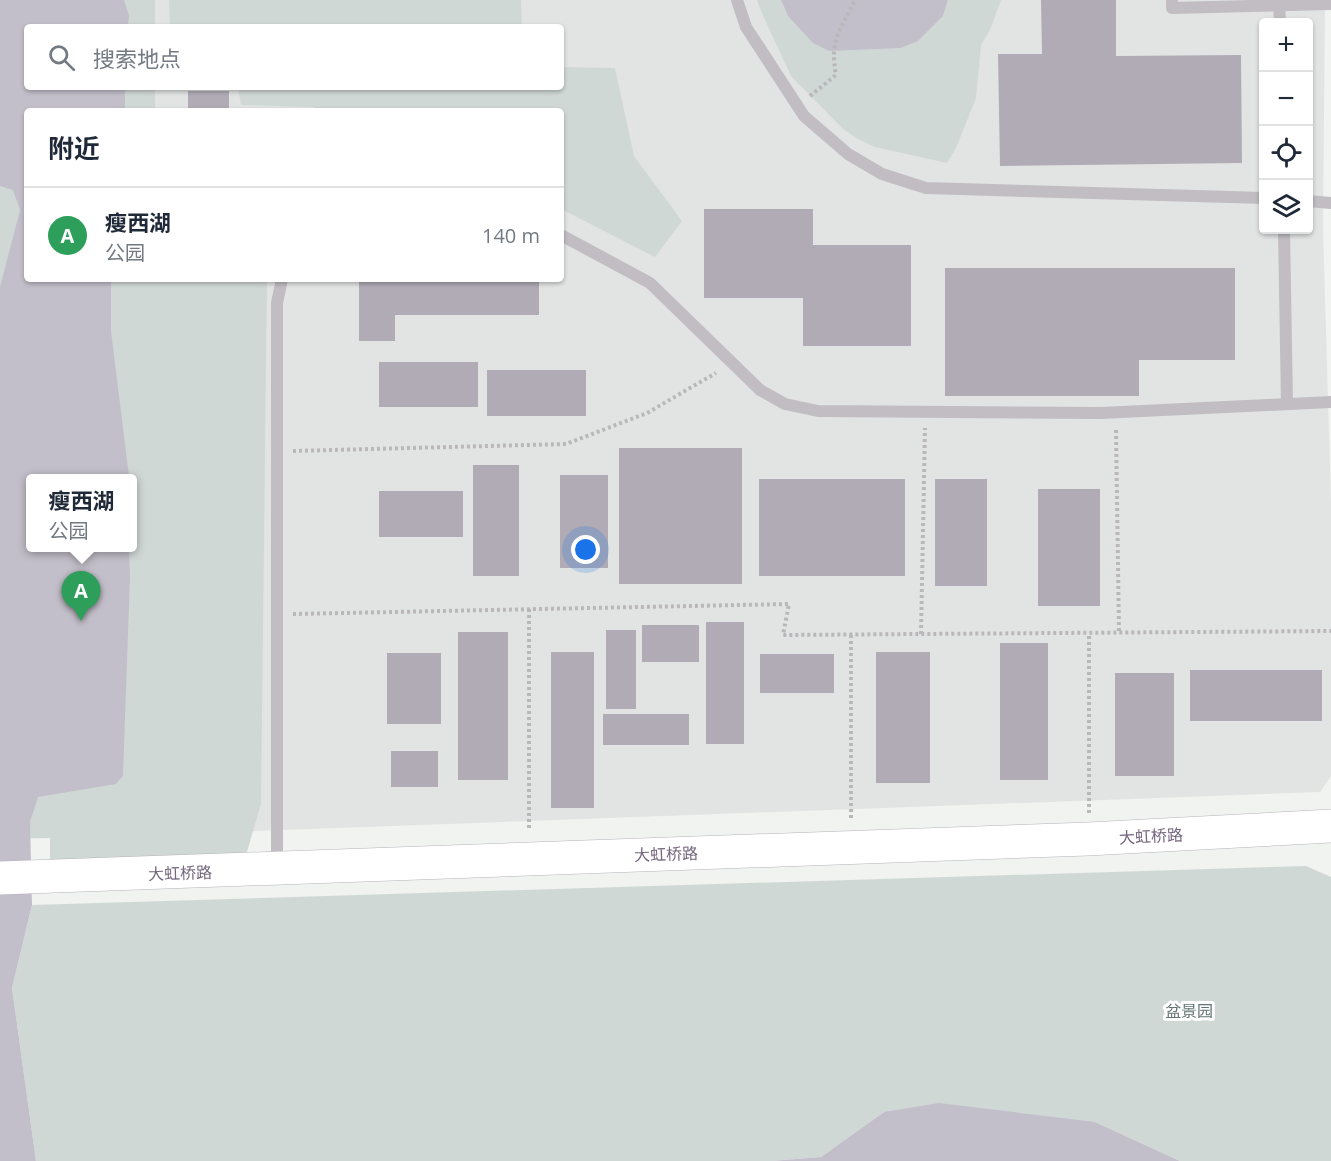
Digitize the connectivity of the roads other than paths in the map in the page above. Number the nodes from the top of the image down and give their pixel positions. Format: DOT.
graph roads {
  1 [pos="737,0"];
  2 [pos="1172,0"];
  3 [pos="1331,4"];
  4 [pos="1279,6"];
  5 [pos="1280,18"];
  6 [pos="1259,198"];
  7 [pos="1313,201"];
  8 [pos="1331,203"];
  9 [pos="1284,234"];
  10 [pos="564,237"];
  11 [pos="281,282"];
  12 [pos="1331,402"];
  13 [pos="1287,404"];
  14 [pos="1331,826"];
  15 [pos="277,869"];
  16 [pos="0,879"];
  1 -- 6 [label="lane"];
  2 -- 4 [label="lane"];
  3 -- 4 [label="lane"];
  4 -- 5 [label="lane"];
  7 -- 8 [label="lane"];
  9 -- 13 [label="lane"];
  10 -- 13 [label="lane"];
  11 -- 15 [label="lane"];
  12 -- 13 [label="lane"];
  14 -- 15 [label="street, 大虹桥路"];
  15 -- 16 [label="street, 大虹桥路"];
}
